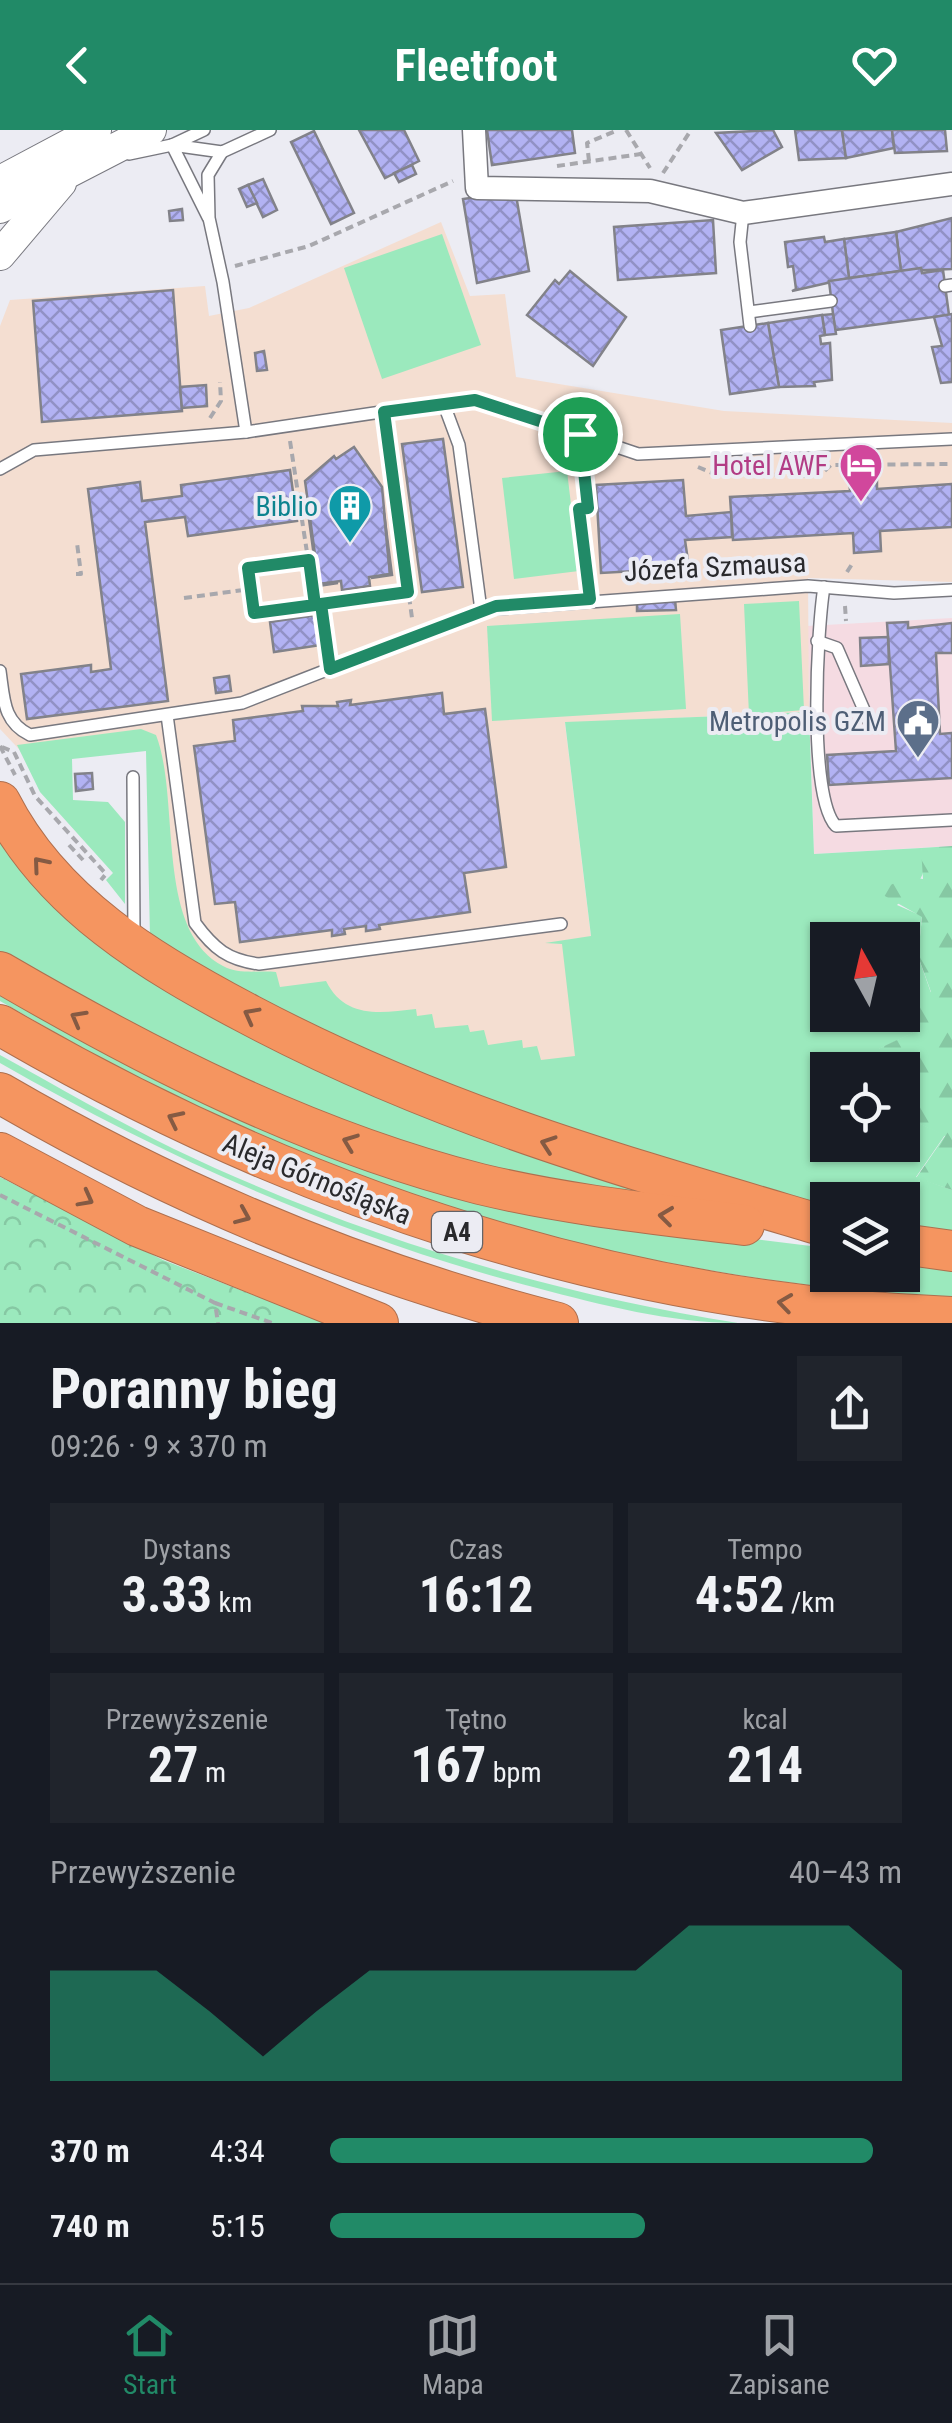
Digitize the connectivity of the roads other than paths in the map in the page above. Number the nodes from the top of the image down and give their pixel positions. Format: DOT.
graph roads {
  1 [pos="96,130"];
  2 [pos="204,130"];
  3 [pos="270,130"];
  4 [pos="474,130"];
  5 [pos="161,138"];
  6 [pos="222,152"];
  7 [pos="82,165"];
  8 [pos="0,182"];
  9 [pos="952,184"];
  10 [pos="0,208"];
  11 [pos="743,213"];
  12 [pos="209,218"];
  13 [pos="0,255"];
  14 [pos="831,301"];
  15 [pos="443,402"];
  16 [pos="246,432"];
  17 [pos="952,439"];
  18 [pos="0,469"];
  19 [pos="824,587"];
  20 [pos="952,590"];
  21 [pos="481,610"];
  22 [pos="818,641"];
  23 [pos="0,671"];
  24 [pos="168,715"];
  25 [pos="870,726"];
  26 [pos="132,777"];
  27 [pos="0,802"];
  28 [pos="952,820"];
  29 [pos="561,924"];
  30 [pos="134,946"];
  31 [pos="0,972"];
  32 [pos="0,1025"];
  33 [pos="0,1094"];
  34 [pos="0,1152"];
  35 [pos="810,1222"];
  36 [pos="810,1233"];
  37 [pos="920,1247"];
  38 [pos="952,1251"];
  39 [pos="952,1316"];
  40 [pos="378,1323"];
  41 [pos="558,1323"];
  1 -- 8 [label="main road"];
  2 -- 5 [label="lane"];
  3 -- 6 [label="lane"];
  4 -- 11 [label="street"];
  5 -- 6 [label="lane"];
  5 -- 7 [label="main road"];
  5 -- 12 [label="lane"];
  6 -- 12 [label="lane"];
  7 -- 10 [label="main road"];
  7 -- 13 [label="main road"];
  9 -- 11 [label="street"];
  11 -- 14 [label="lane"];
  12 -- 16 [label="lane"];
  15 -- 16 [label="lane"];
  15 -- 17 [label="lane"];
  15 -- 21 [label="lane"];
  16 -- 18 [label="lane"];
  19 -- 20 [label="lane, Józefa Szmausa"];
  19 -- 21 [label="lane, Józefa Szmausa"];
  19 -- 22 [label="lane"];
  21 -- 24 [label="lane, Józefa Szmausa"];
  22 -- 25 [label="lane"];
  22 -- 28 [label="lane"];
  23 -- 24 [label="lane, Józefa Szmausa"];
  24 -- 29 [label="lane"];
  26 -- 30 [label="lane"];
  30 -- 27 [label="highway, one-way"];
  35 -- 30 [label="highway, one-way"];
  36 -- 31 [label="highway, one-way"];
  39 -- 32 [label="highway, Aleja Górnośląska / A4, one-way"];
  33 -- 41 [label="highway, A4, one-way"];
  34 -- 40 [label="highway, one-way"];
  37 -- 38 [label="highway"];
}
